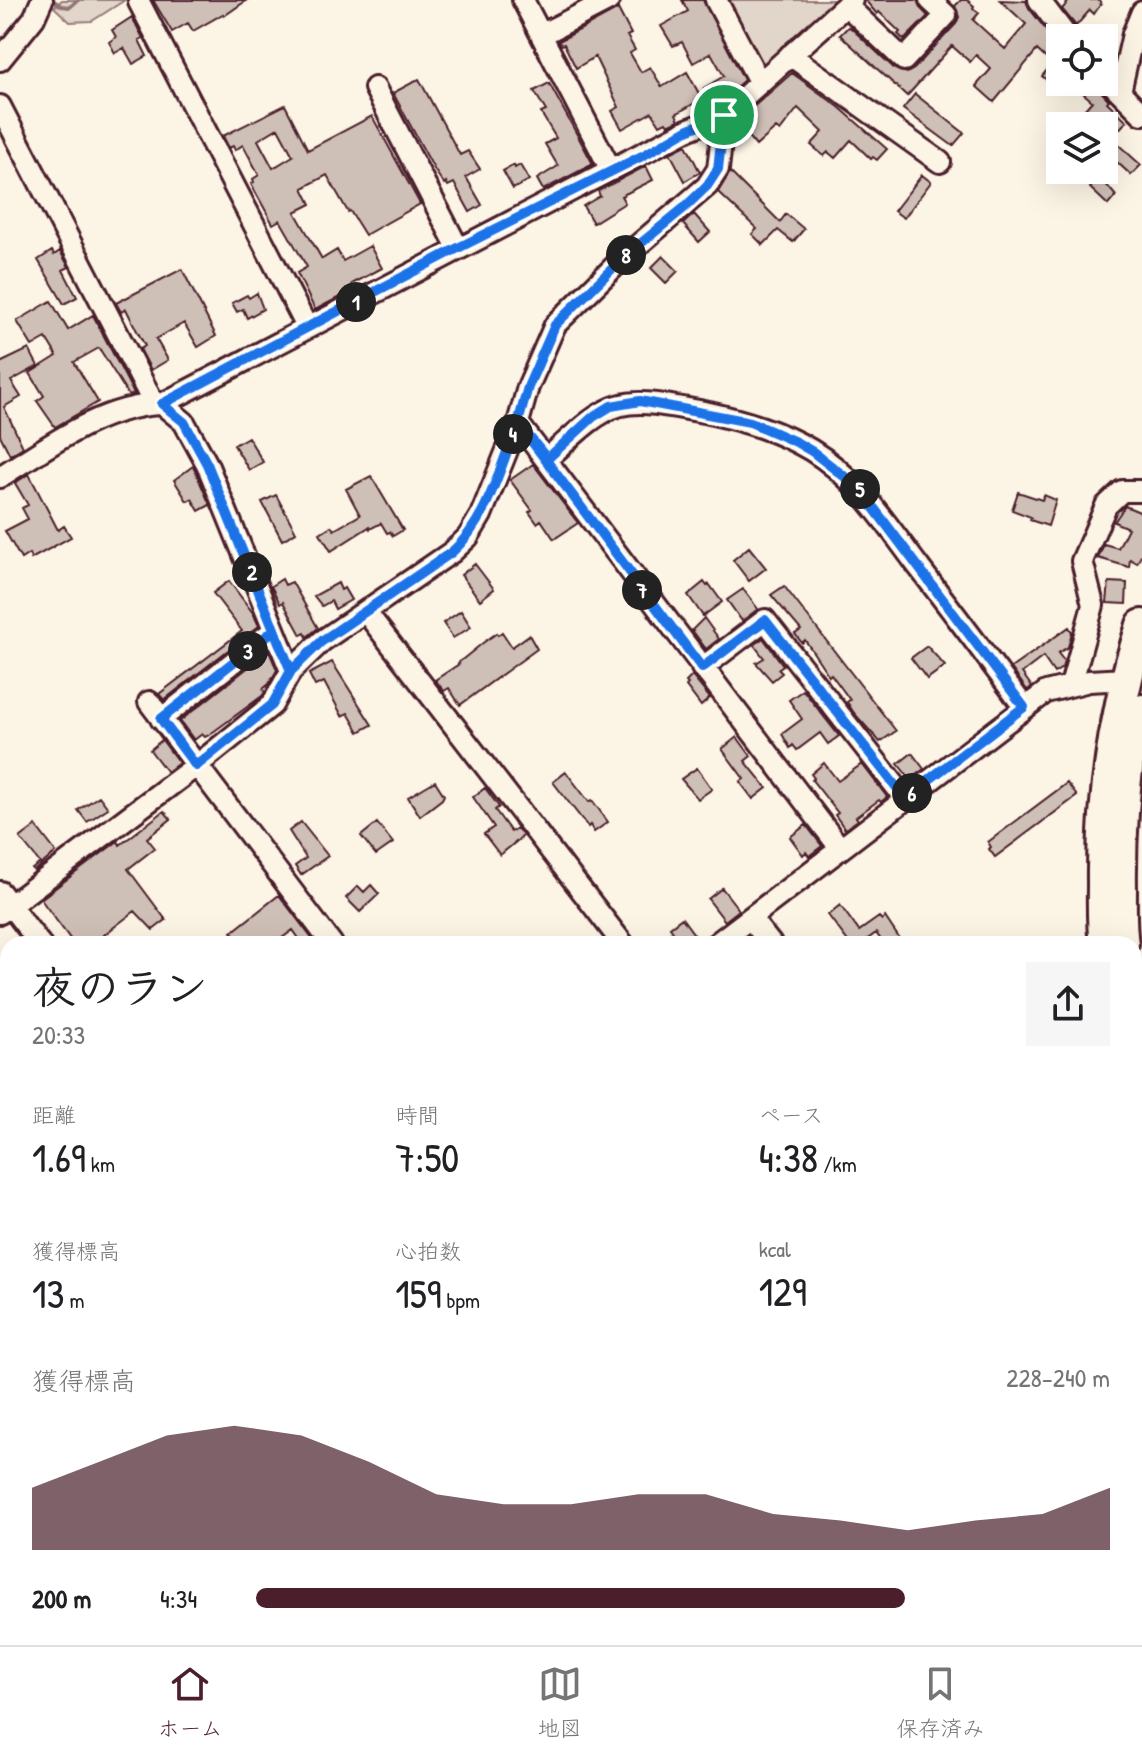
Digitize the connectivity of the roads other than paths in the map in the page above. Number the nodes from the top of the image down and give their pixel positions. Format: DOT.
graph roads {
  1 [pos="42,0"];
  2 [pos="523,0"];
  3 [pos="609,0"];
  4 [pos="716,0"];
  5 [pos="930,0"];
  6 [pos="1039,0"];
  7 [pos="139,2"];
  8 [pos="849,3"];
  9 [pos="1142,12"];
  10 [pos="1057,24"];
  11 [pos="541,35"];
  12 [pos="790,55"];
  13 [pos="0,60"];
  14 [pos="760,83"];
  15 [pos="375,88"];
  16 [pos="1120,92"];
  17 [pos="0,106"];
  18 [pos="1142,114"];
  19 [pos="724,115"];
  20 [pos="940,162"];
  21 [pos="611,170"];
  22 [pos="458,248"];
  23 [pos="307,327"];
  24 [pos="158,404"];
  25 [pos="518,423"];
  26 [pos="547,459"];
  27 [pos="0,477"];
  28 [pos="1142,491"];
  29 [pos="366,612"];
  30 [pos="1142,625"];
  31 [pos="274,630"];
  32 [pos="1133,665"];
  33 [pos="702,668"];
  34 [pos="291,671"];
  35 [pos="1071,685"];
  36 [pos="1142,705"];
  37 [pos="1024,707"];
  38 [pos="196,766"];
  39 [pos="905,798"];
  40 [pos="840,848"];
  41 [pos="3,904"];
  42 [pos="750,918"];
  43 [pos="33,936"];
  44 [pos="326,936"];
  45 [pos="617,936"];
  46 [pos="726,936"];
  47 [pos="765,936"];
  48 [pos="1105,936"];
  49 [pos="1128,936"];
  1 -- 13 [label="street"];
  2 -- 11 [label="street"];
  3 -- 11 [label="street"];
  4 -- 14 [label="street"];
  5 -- 8 [label="street"];
  6 -- 10 [label="street"];
  7 -- 23 [label="street"];
  8 -- 12 [label="street"];
  9 -- 16 [label="street"];
  11 -- 21 [label="street"];
  12 -- 14 [label="street"];
  12 -- 20 [label="street"];
  14 -- 19 [label="street"];
  15 -- 22 [label="street"];
  16 -- 18 [label="street"];
  17 -- 24 [label="street"];
  19 -- 21 [label="street"];
  19 -- 25 [label="street"];
  21 -- 22 [label="street"];
  22 -- 23 [label="street"];
  23 -- 24 [label="street"];
  24 -- 27 [label="street"];
  24 -- 31 [label="street"];
  25 -- 26 [label="street"];
  25 -- 29 [label="street"];
  26 -- 33 [label="street"];
  26 -- 37 [label="street"];
  28 -- 35 [label="street"];
  29 -- 34 [label="street"];
  29 -- 45 [label="street"];
  30 -- 32 [label="highway"];
  31 -- 34 [label="street"];
  31 -- 38 [label="street"];
  32 -- 35 [label="street"];
  32 -- 48 [label="highway"];
  33 -- 39 [label="street"];
  33 -- 40 [label="street"];
  34 -- 38 [label="street"];
  35 -- 37 [label="street"];
  36 -- 49 [label="street"];
  37 -- 39 [label="street"];
  38 -- 41 [label="street"];
  38 -- 44 [label="street"];
  39 -- 40 [label="street"];
  40 -- 42 [label="street"];
  41 -- 43 [label="street"];
  42 -- 46 [label="street"];
  42 -- 47 [label="street"];
}
